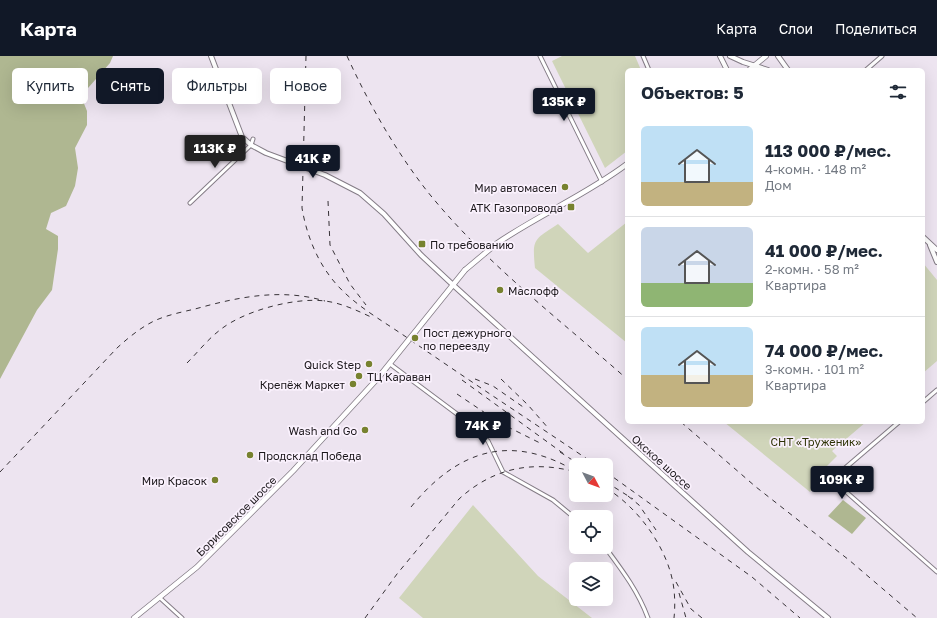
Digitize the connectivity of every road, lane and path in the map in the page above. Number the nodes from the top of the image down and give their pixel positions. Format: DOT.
graph roads {
  1 [pos="211,56"];
  2 [pos="540,56"];
  3 [pos="643,56"];
  4 [pos="720,56"];
  5 [pos="730,56"];
  6 [pos="766,56"];
  7 [pos="778,56"];
  8 [pos="882,56"];
  9 [pos="754,66"];
  10 [pos="648,68"];
  11 [pos="726,68"];
  12 [pos="752,68"];
  13 [pos="761,68"];
  14 [pos="787,68"];
  15 [pos="868,68"];
  16 [pos="253,139"];
  17 [pos="251,145"];
  18 [pos="625,165"];
  19 [pos="602,182"];
  20 [pos="190,203"];
  21 [pos="925,240"];
  22 [pos="929,245"];
  23 [pos="937,250"];
  24 [pos="937,262"];
  25 [pos="452,284"];
  26 [pos="390,364"];
  27 [pos="937,390"];
  28 [pos="925,400"];
  29 [pos="897,424"];
  30 [pos="569,513"];
  31 [pos="611,554"];
  32 [pos="937,572"];
  33 [pos="160,598"];
  34 [pos="134,618"];
  35 [pos="182,618"];
  36 [pos="648,618"];
  37 [pos="828,618"];
  1 -- 17 [label="main road"];
  2 -- 19 [label="street"];
  3 -- 10 [label="street"];
  4 -- 11 [label="main road"];
  5 -- 9 [label="main road"];
  6 -- 9 [label="main road"];
  7 -- 14 [label="main road"];
  8 -- 15 [label="street"];
  9 -- 12 [label="main road"];
  9 -- 13 [label="main road"];
  16 -- 17 [label="street"];
  17 -- 20 [label="street"];
  17 -- 25 [label="main road, Окское шоссе"];
  18 -- 19 [label="main road"];
  19 -- 25 [label="main road, Борисовское шоссе, bridge"];
  21 -- 22 [label="main road"];
  22 -- 23 [label="main road"];
  22 -- 24 [label="main road"];
  25 -- 26 [label="main road, Борисовское шоссе"];
  25 -- 37 [label="main road, Окское шоссе"];
  26 -- 30 [label="street"];
  26 -- 33 [label="main road, Борисовское шоссе"];
  27 -- 28 [label="street"];
  29 -- 32 [label="street"];
  31 -- 36 [label="street"];
  33 -- 34 [label="main road, Борисовское шоссе"];
  33 -- 35 [label="street"];
}
